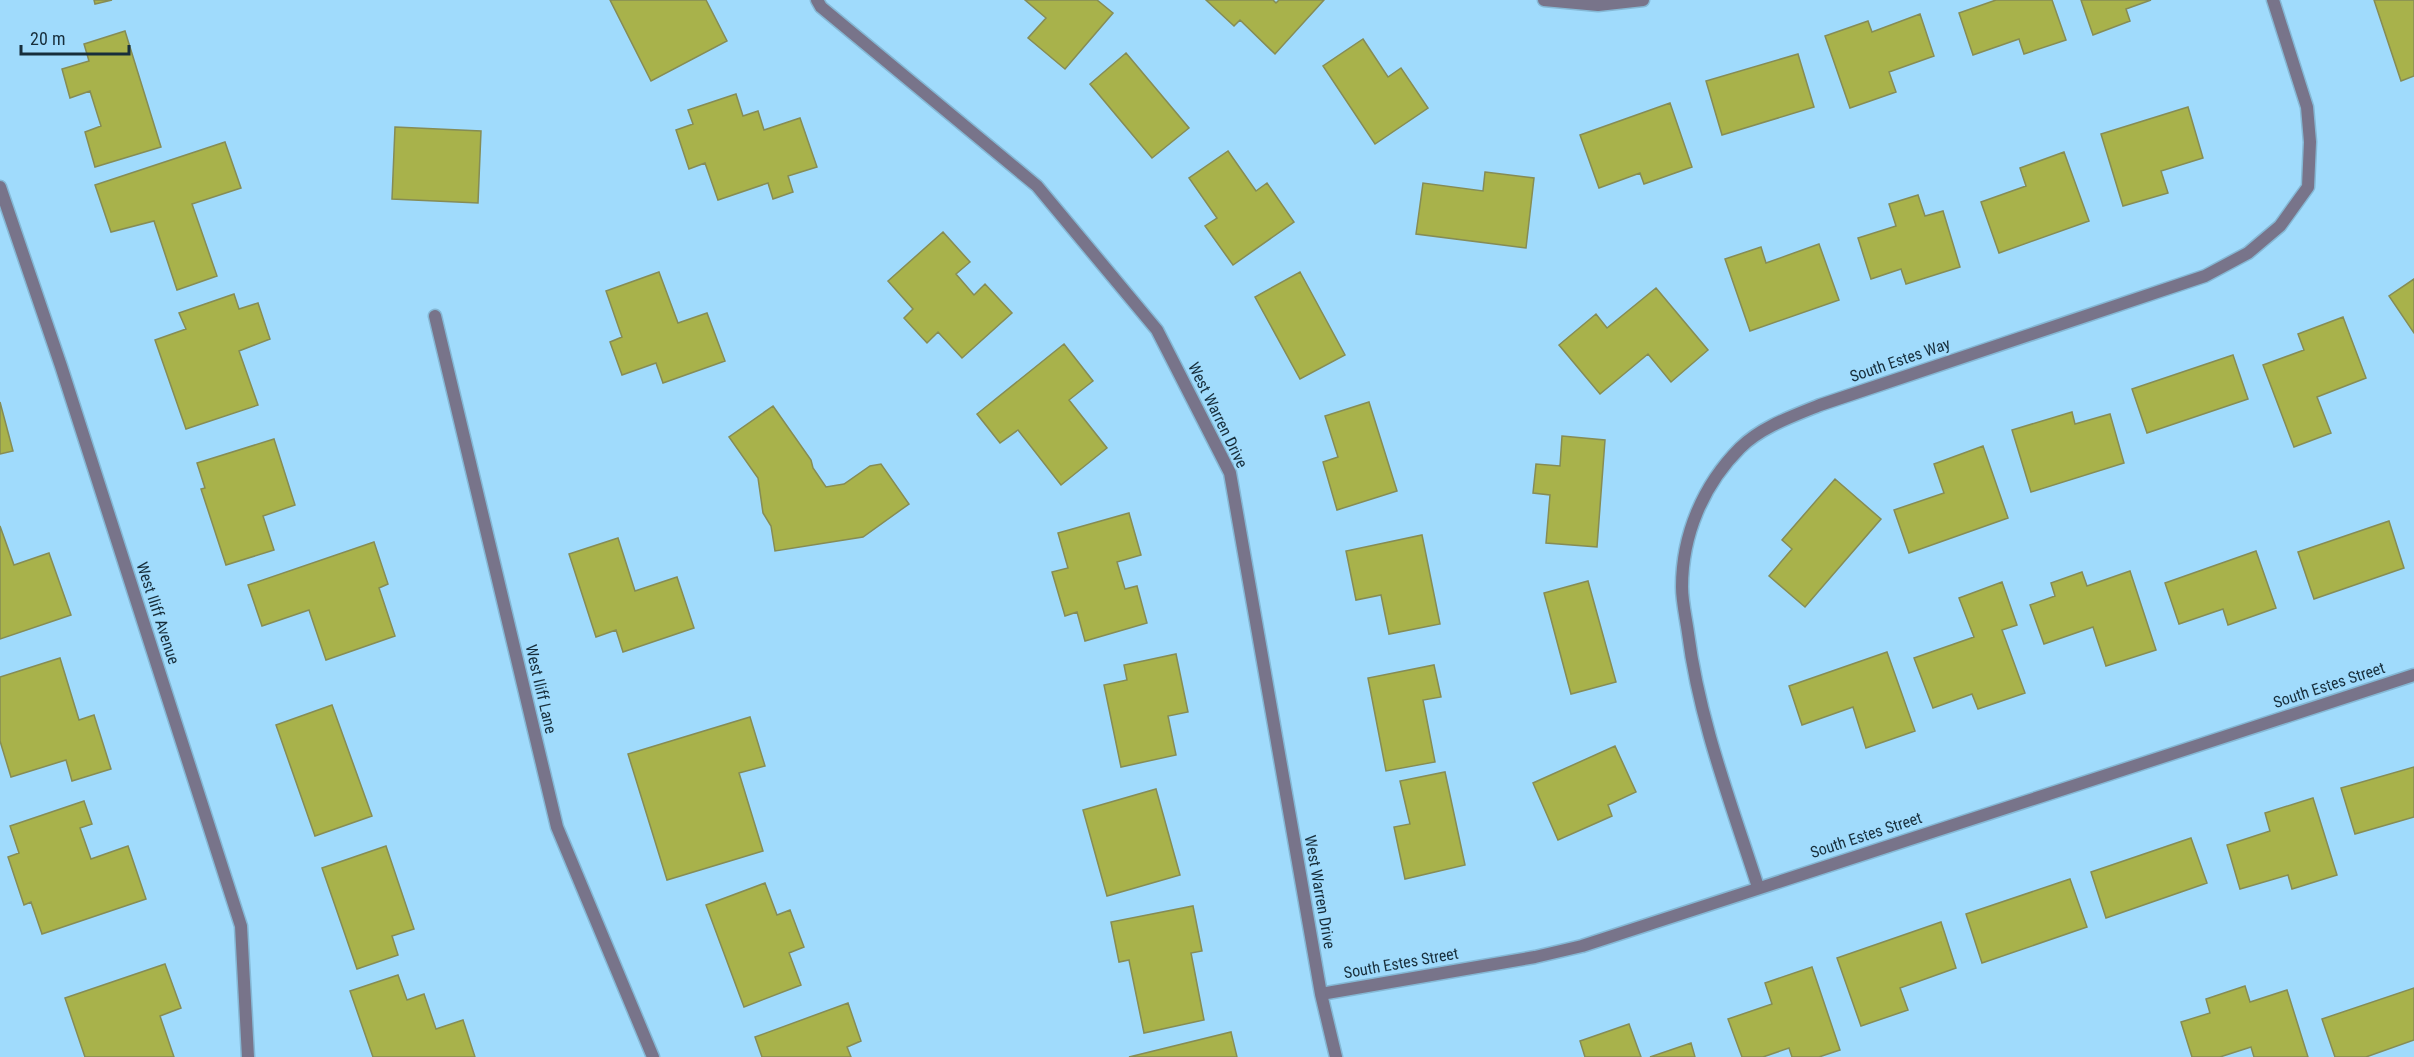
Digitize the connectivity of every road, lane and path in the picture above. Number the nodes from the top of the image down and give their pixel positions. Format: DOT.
graph roads {
  1 [pos="817,0"];
  2 [pos="1544,0"];
  3 [pos="1643,0"];
  4 [pos="2273,0"];
  5 [pos="0,187"];
  6 [pos="435,316"];
  7 [pos="2414,675"];
  8 [pos="1758,887"];
  9 [pos="1321,994"];
  10 [pos="248,1057"];
  11 [pos="653,1057"];
  12 [pos="1336,1057"];
  1 -- 9 [label="street, West Warren Drive"];
  2 -- 3 [label="street"];
  4 -- 8 [label="street, South Estes Way"];
  5 -- 10 [label="street, West Iliff Avenue"];
  6 -- 11 [label="street, West Iliff Lane"];
  7 -- 8 [label="street, South Estes Street"];
  8 -- 9 [label="street, South Estes Street"];
  9 -- 12 [label="street, West Warren Drive"];
}
